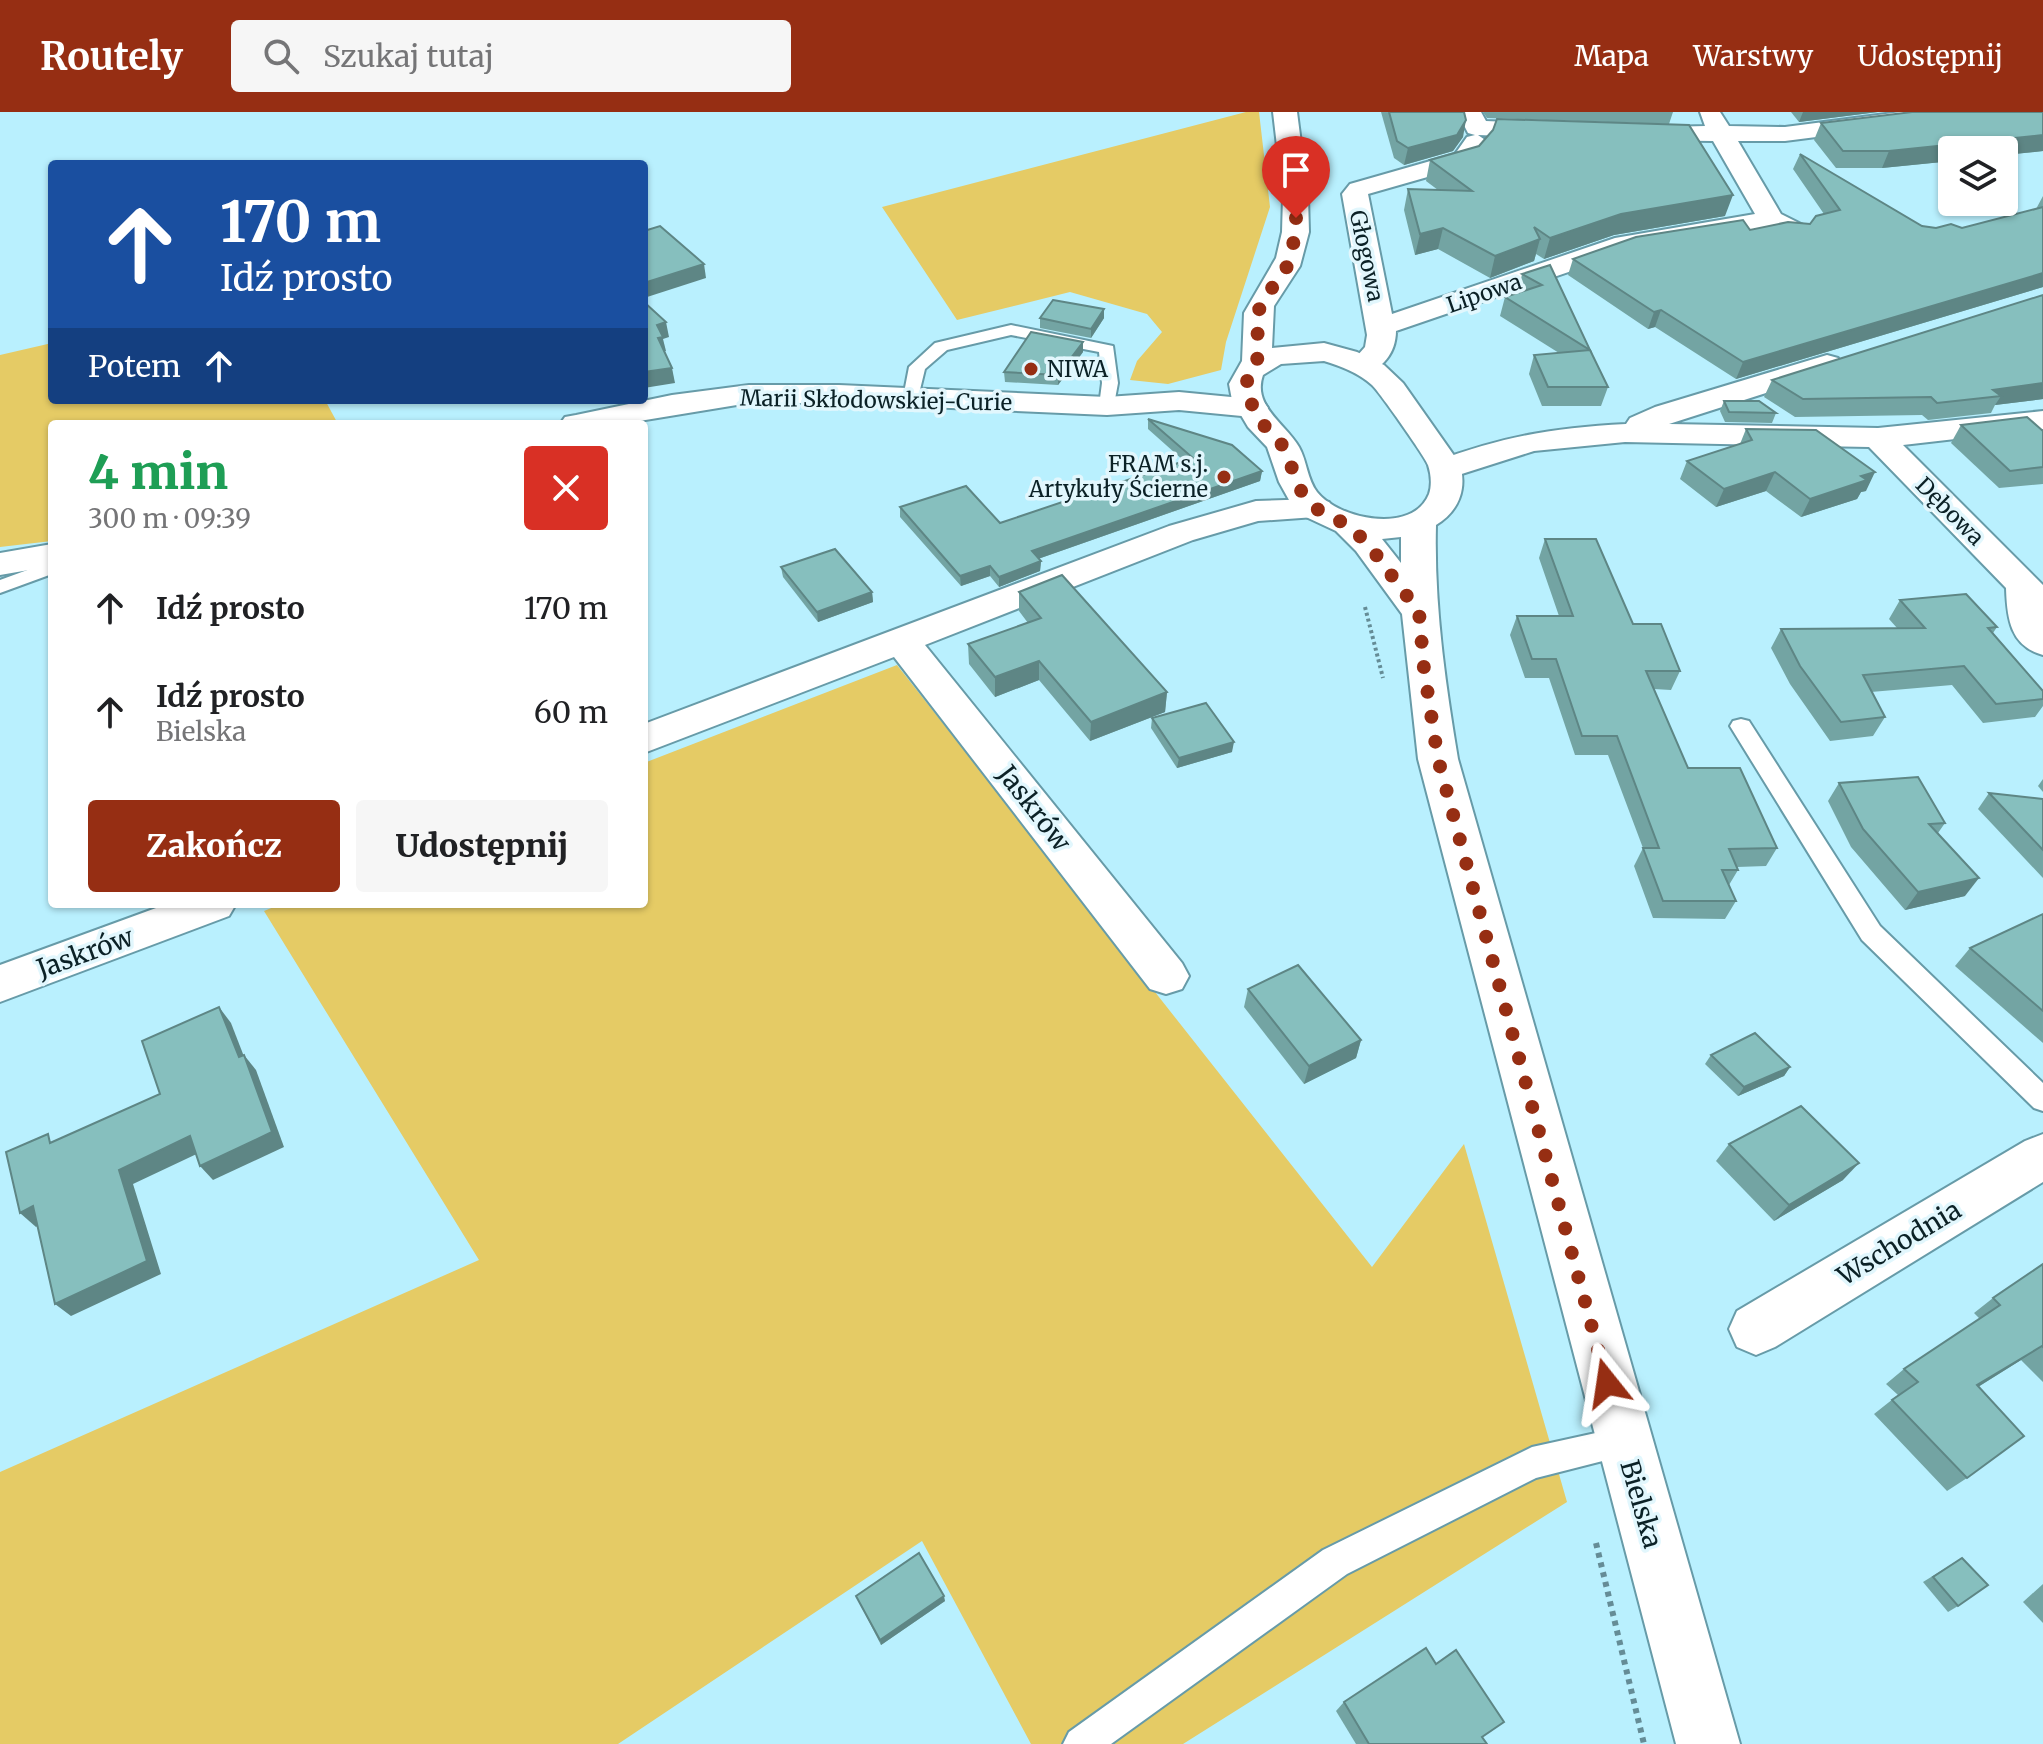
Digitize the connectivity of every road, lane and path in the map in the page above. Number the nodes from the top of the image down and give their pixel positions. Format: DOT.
graph roads {
  1 [pos="1285,112"];
  2 [pos="1709,112"];
  3 [pos="1942,113"];
  4 [pos="1473,120"];
  5 [pos="1573,131"];
  6 [pos="1618,133"];
  7 [pos="1725,136"];
  8 [pos="1286,269"];
  9 [pos="1382,325"];
  10 [pos="1324,352"];
  11 [pos="1847,358"];
  12 [pos="1364,365"];
  13 [pos="1251,384"];
  14 [pos="911,398"];
  15 [pos="1107,406"];
  16 [pos="595,420"];
  17 [pos="2043,420"];
  18 [pos="1419,430"];
  19 [pos="1625,433"];
  20 [pos="1878,438"];
  21 [pos="1534,441"];
  22 [pos="1446,469"];
  23 [pos="1295,482"];
  24 [pos="1317,509"];
  25 [pos="1256,511"];
  26 [pos="1419,523"];
  27 [pos="1349,526"];
  28 [pos="48,556"];
  29 [pos="0,564"];
  30 [pos="48,569"];
  31 [pos="0,587"];
  32 [pos="2033,595"];
  33 [pos="1419,612"];
  34 [pos="902,641"];
  35 [pos="2043,643"];
  36 [pos="1741,726"];
  37 [pos="648,737"];
  38 [pos="203,908"];
  39 [pos="1166,976"];
  40 [pos="0,984"];
  41 [pos="2043,1100"];
  42 [pos="2043,1156"];
  43 [pos="1756,1329"];
  44 [pos="1623,1442"];
  45 [pos="1081,1744"];
  46 [pos="1708,1744"];
  1 -- 8 [label="street"];
  2 -- 7 [label="street, Lipowa"];
  3 -- 7 [label="street"];
  4 -- 5 [label="street, Głogowa"];
  4 -- 9 [label="street, Głogowa"];
  6 -- 7 [label="street"];
  7 -- 9 [label="street, Lipowa"];
  8 -- 10 [label="street"];
  8 -- 13 [label="street"];
  9 -- 12 [label="street"];
  10 -- 12 [label="street"];
  10 -- 13 [label="street, Marii Skłodowskiej-Curie"];
  11 -- 19 [label="street"];
  12 -- 18 [label="street"];
  13 -- 15 [label="street, Marii Skłodowskiej-Curie"];
  13 -- 23 [label="street"];
  14 -- 15 [label="street, Marii Skłodowskiej-Curie"];
  14 -- 15 [label="lane"];
  14 -- 16 [label="street, Marii Skłodowskiej-Curie"];
  17 -- 20 [label="street"];
  18 -- 21 [label="street"];
  18 -- 22 [label="street"];
  19 -- 20 [label="street"];
  19 -- 21 [label="street"];
  20 -- 32 [label="street, Dębowa"];
  21 -- 22 [label="street"];
  22 -- 26 [label="street"];
  23 -- 24 [label="street"];
  23 -- 25 [label="street"];
  24 -- 25 [label="street"];
  24 -- 27 [label="street"];
  25 -- 34 [label="street"];
  26 -- 27 [label="street"];
  26 -- 33 [label="street, Bielska"];
  27 -- 33 [label="street"];
  28 -- 29 [label="street"];
  30 -- 31 [label="lane"];
  32 -- 35 [label="street, Dębowa"];
  33 -- 44 [label="street, Bielska"];
  34 -- 37 [label="street"];
  34 -- 39 [label="street, Jaskrów"];
  36 -- 41 [label="lane"];
  38 -- 40 [label="street, Jaskrów"];
  42 -- 43 [label="street, Wschodnia"];
  44 -- 45 [label="lane"];
  44 -- 46 [label="street, Bielska"];
}
